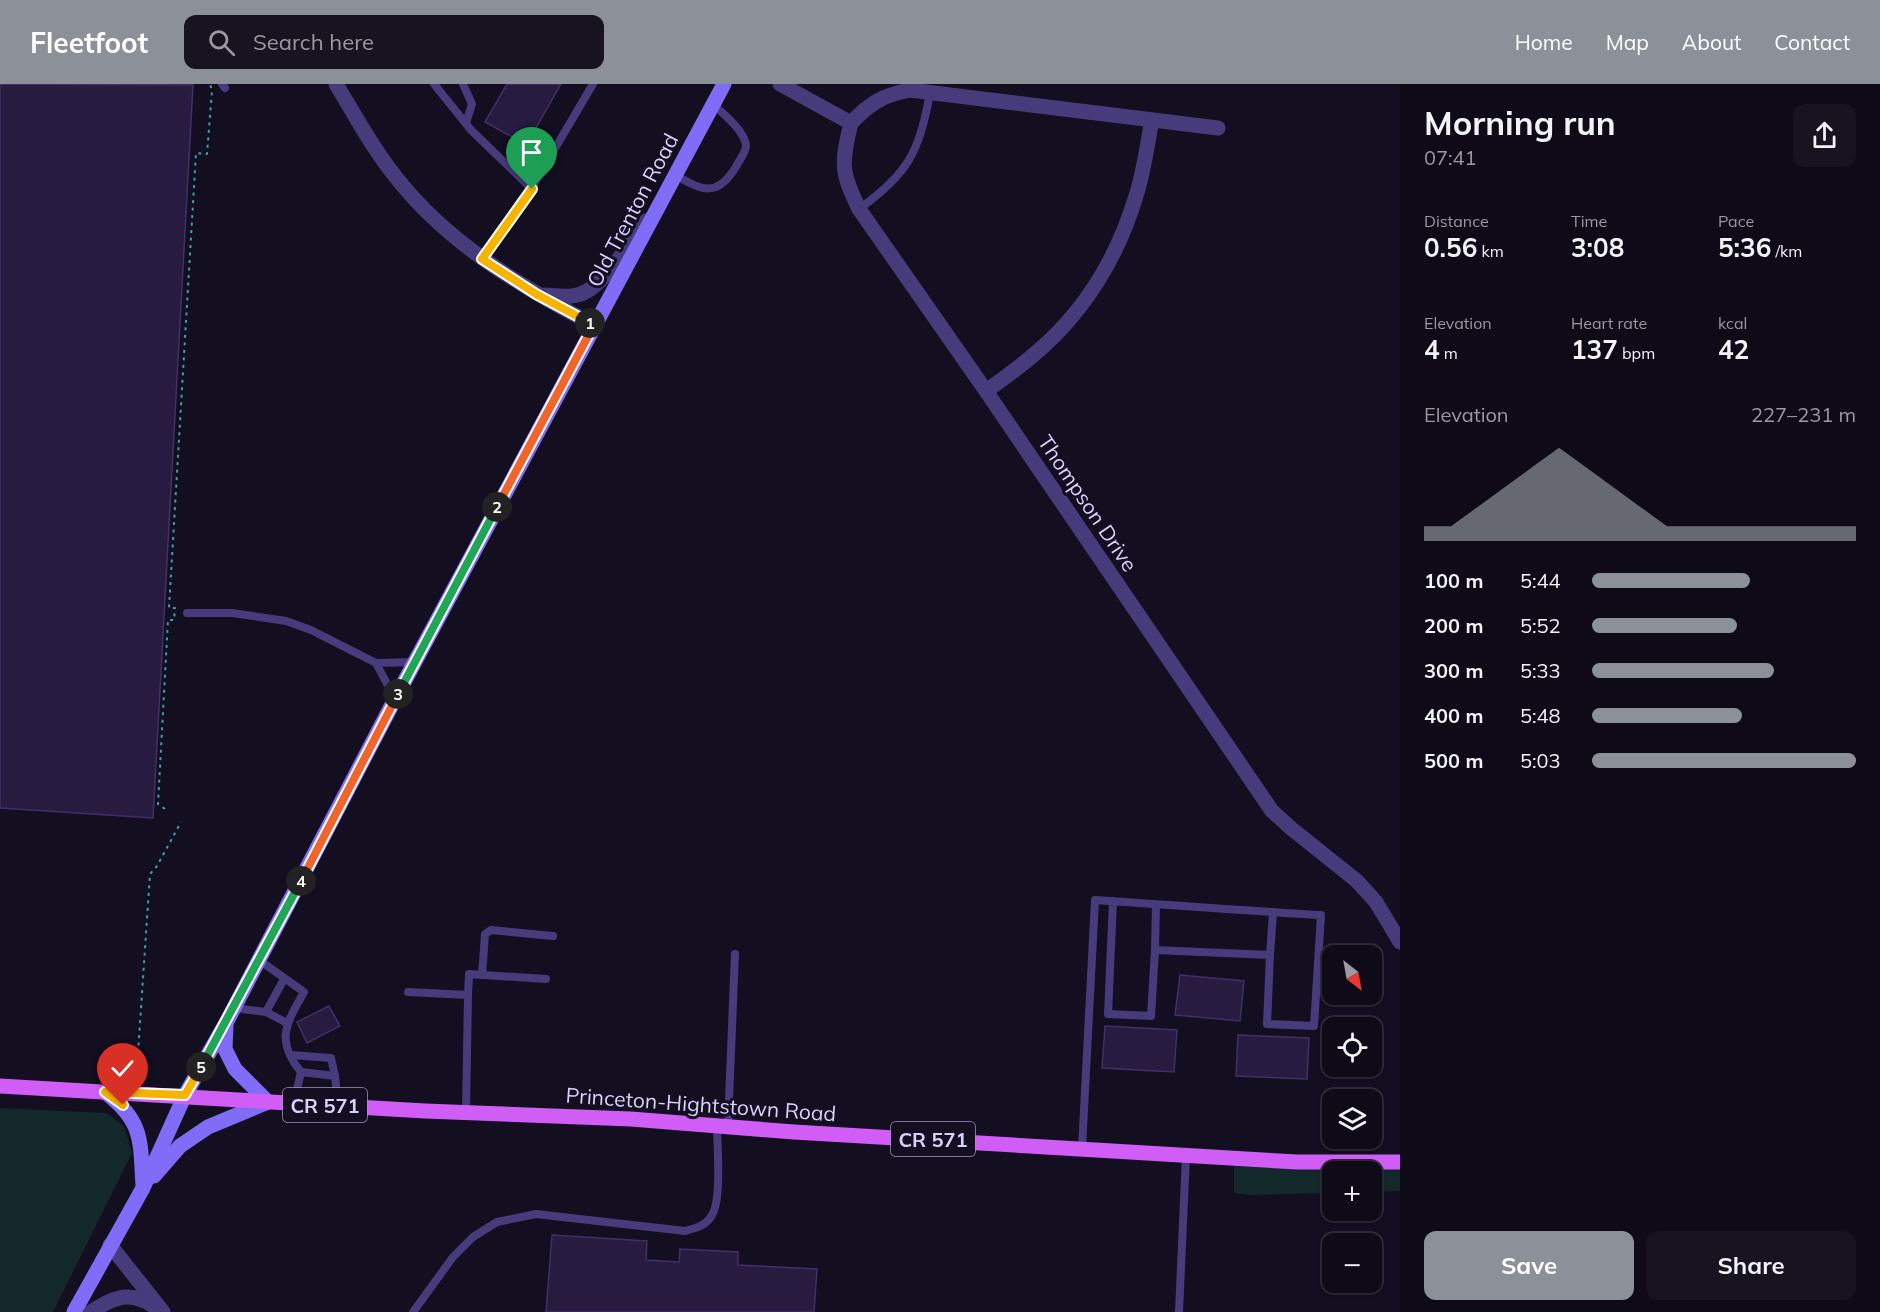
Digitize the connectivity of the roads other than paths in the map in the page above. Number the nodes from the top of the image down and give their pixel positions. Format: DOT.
graph roads {
  1 [pos="337,84"];
  2 [pos="434,84"];
  3 [pos="463,84"];
  4 [pos="593,84"];
  5 [pos="724,84"];
  6 [pos="780,84"];
  7 [pos="930,93"];
  8 [pos="713,104"];
  9 [pos="1152,120"];
  10 [pos="466,123"];
  11 [pos="851,123"];
  12 [pos="1218,128"];
  13 [pos="675,175"];
  14 [pos="532,189"];
  15 [pos="660,202"];
  16 [pos="859,209"];
  17 [pos="482,259"];
  18 [pos="536,294"];
  19 [pos="594,325"];
  20 [pos="986,392"];
  21 [pos="187,613"];
  22 [pos="415,662"];
  23 [pos="376,663"];
  24 [pos="395,699"];
  25 [pos="1113,901"];
  26 [pos="1156,904"];
  27 [pos="1273,912"];
  28 [pos="553,936"];
  29 [pos="1400,942"];
  30 [pos="1155,951"];
  31 [pos="735,954"];
  32 [pos="1270,955"];
  33 [pos="259,960"];
  34 [pos="482,975"];
  35 [pos="284,979"];
  36 [pos="546,979"];
  37 [pos="408,992"];
  38 [pos="468,995"];
  39 [pos="234,1008"];
  40 [pos="266,1012"];
  41 [pos="226,1023"];
  42 [pos="287,1023"];
  43 [pos="291,1055"];
  44 [pos="301,1072"];
  45 [pos="335,1076"];
  46 [pos="0,1086"];
  47 [pos="105,1092"];
  48 [pos="185,1095"];
  49 [pos="268,1102"];
  50 [pos="294,1103"];
  51 [pos="338,1106"];
  52 [pos="466,1113"];
  53 [pos="723,1125"];
  54 [pos="1082,1148"];
  55 [pos="1186,1155"];
  56 [pos="1400,1162"];
  57 [pos="143,1188"];
  58 [pos="110,1245"];
  59 [pos="74,1312"];
  60 [pos="91,1312"];
  61 [pos="163,1312"];
  62 [pos="413,1312"];
  63 [pos="1179,1312"];
  1 -- 17 [label="street"];
  2 -- 10 [label="lane"];
  3 -- 10 [label="lane"];
  4 -- 14 [label="lane"];
  5 -- 8 [label="main road, Old Trenton Road"];
  6 -- 11 [label="street"];
  7 -- 9 [label="street"];
  7 -- 11 [label="street"];
  7 -- 16 [label="lane"];
  8 -- 13 [label="main road, Old Trenton Road"];
  8 -- 13 [label="lane"];
  9 -- 12 [label="street"];
  9 -- 20 [label="street"];
  10 -- 14 [label="lane"];
  11 -- 16 [label="street, Thompson Drive"];
  13 -- 15 [label="main road, Old Trenton Road"];
  14 -- 17 [label="lane"];
  15 -- 18 [label="street"];
  15 -- 19 [label="main road, Old Trenton Road"];
  16 -- 20 [label="street, Thompson Drive"];
  17 -- 18 [label="street"];
  18 -- 19 [label="street"];
  19 -- 22 [label="main road, Old Trenton Road"];
  20 -- 29 [label="street, Thompson Drive"];
  21 -- 23 [label="lane"];
  22 -- 23 [label="lane"];
  22 -- 24 [label="main road, Old Trenton Road"];
  23 -- 24 [label="lane"];
  24 -- 33 [label="main road, Old Trenton Road"];
  25 -- 26 [label="lane"];
  25 -- 30 [label="lane"];
  25 -- 54 [label="lane"];
  26 -- 27 [label="lane"];
  26 -- 30 [label="lane"];
  27 -- 32 [label="lane"];
  27 -- 32 [label="lane"];
  28 -- 34 [label="lane"];
  30 -- 32 [label="lane"];
  31 -- 53 [label="lane"];
  33 -- 35 [label="lane"];
  33 -- 39 [label="main road, Old Trenton Road"];
  34 -- 36 [label="lane"];
  34 -- 38 [label="lane"];
  35 -- 40 [label="lane"];
  35 -- 42 [label="lane"];
  37 -- 38 [label="lane"];
  38 -- 52 [label="lane"];
  39 -- 40 [label="lane"];
  39 -- 41 [label="main road, Old Trenton Road"];
  40 -- 42 [label="lane"];
  41 -- 48 [label="main road, Old Trenton Road"];
  41 -- 49 [label="main road"];
  42 -- 43 [label="lane"];
  43 -- 44 [label="lane"];
  43 -- 45 [label="lane"];
  44 -- 45 [label="lane"];
  44 -- 50 [label="lane"];
  45 -- 51 [label="lane"];
  46 -- 47 [label="main road, Princeton-Hightstown Road / CR 571"];
  47 -- 48 [label="main road, Princeton-Hightstown Road / CR 571"];
  47 -- 57 [label="main road"];
  48 -- 49 [label="main road, Princeton-Hightstown Road / CR 571"];
  48 -- 57 [label="main road, Old Trenton Road"];
  49 -- 50 [label="main road, Princeton-Hightstown Road / CR 571"];
  49 -- 57 [label="main road"];
  50 -- 51 [label="main road, Princeton-Hightstown Road / CR 571"];
  51 -- 52 [label="main road, Princeton-Hightstown Road / CR 571"];
  52 -- 53 [label="main road, Princeton-Hightstown Road / CR 571"];
  53 -- 54 [label="main road, Princeton-Hightstown Road / CR 571"];
  53 -- 62 [label="lane"];
  54 -- 55 [label="main road, Princeton-Hightstown Road / CR 571"];
  55 -- 56 [label="main road, Princeton-Hightstown Road / CR 571"];
  55 -- 63 [label="lane"];
  57 -- 58 [label="main road, Old Trenton Road"];
  58 -- 59 [label="main road, Old Trenton Road"];
  58 -- 61 [label="street"];
  60 -- 61 [label="street"];
}
